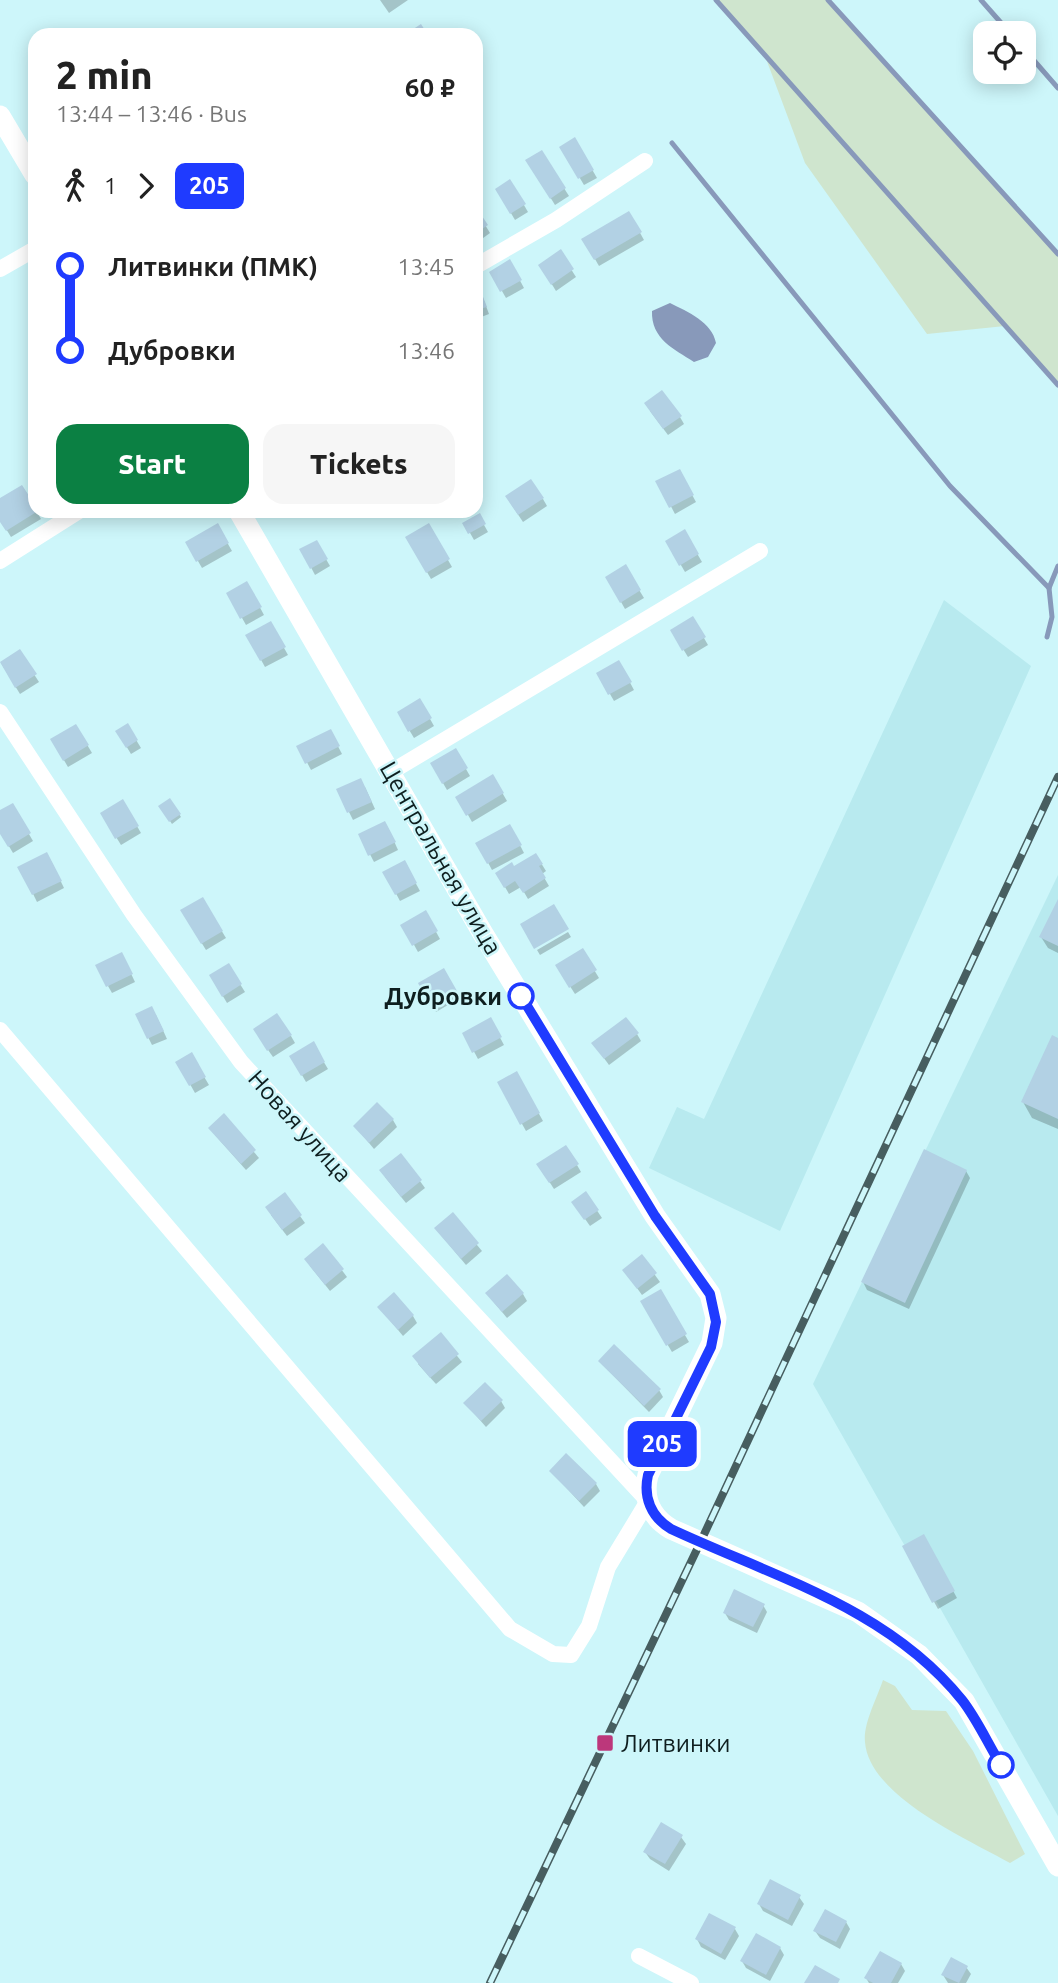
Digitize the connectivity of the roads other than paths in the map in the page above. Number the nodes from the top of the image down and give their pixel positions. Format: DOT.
graph roads {
  1 [pos="0,116"];
  2 [pos="646,161"];
  3 [pos="28,163"];
  4 [pos="28,253"];
  5 [pos="483,263"];
  6 [pos="0,269"];
  7 [pos="68,518"];
  8 [pos="243,518"];
  9 [pos="760,551"];
  10 [pos="0,561"];
  11 [pos="0,712"];
  12 [pos="391,772"];
  13 [pos="0,1030"];
  14 [pos="648,1501"];
  15 [pos="1058,1866"];
  16 [pos="639,1956"];
  17 [pos="691,1983"];
  1 -- 3 [label="street"];
  2 -- 5 [label="street"];
  4 -- 6 [label="street"];
  7 -- 10 [label="street"];
  8 -- 12 [label="street, Центральная улица"];
  9 -- 12 [label="street"];
  11 -- 14 [label="street, Новая улица"];
  12 -- 14 [label="street, Центральная улица"];
  13 -- 14 [label="street"];
  14 -- 15 [label="street"];
  16 -- 17 [label="street"];
}
